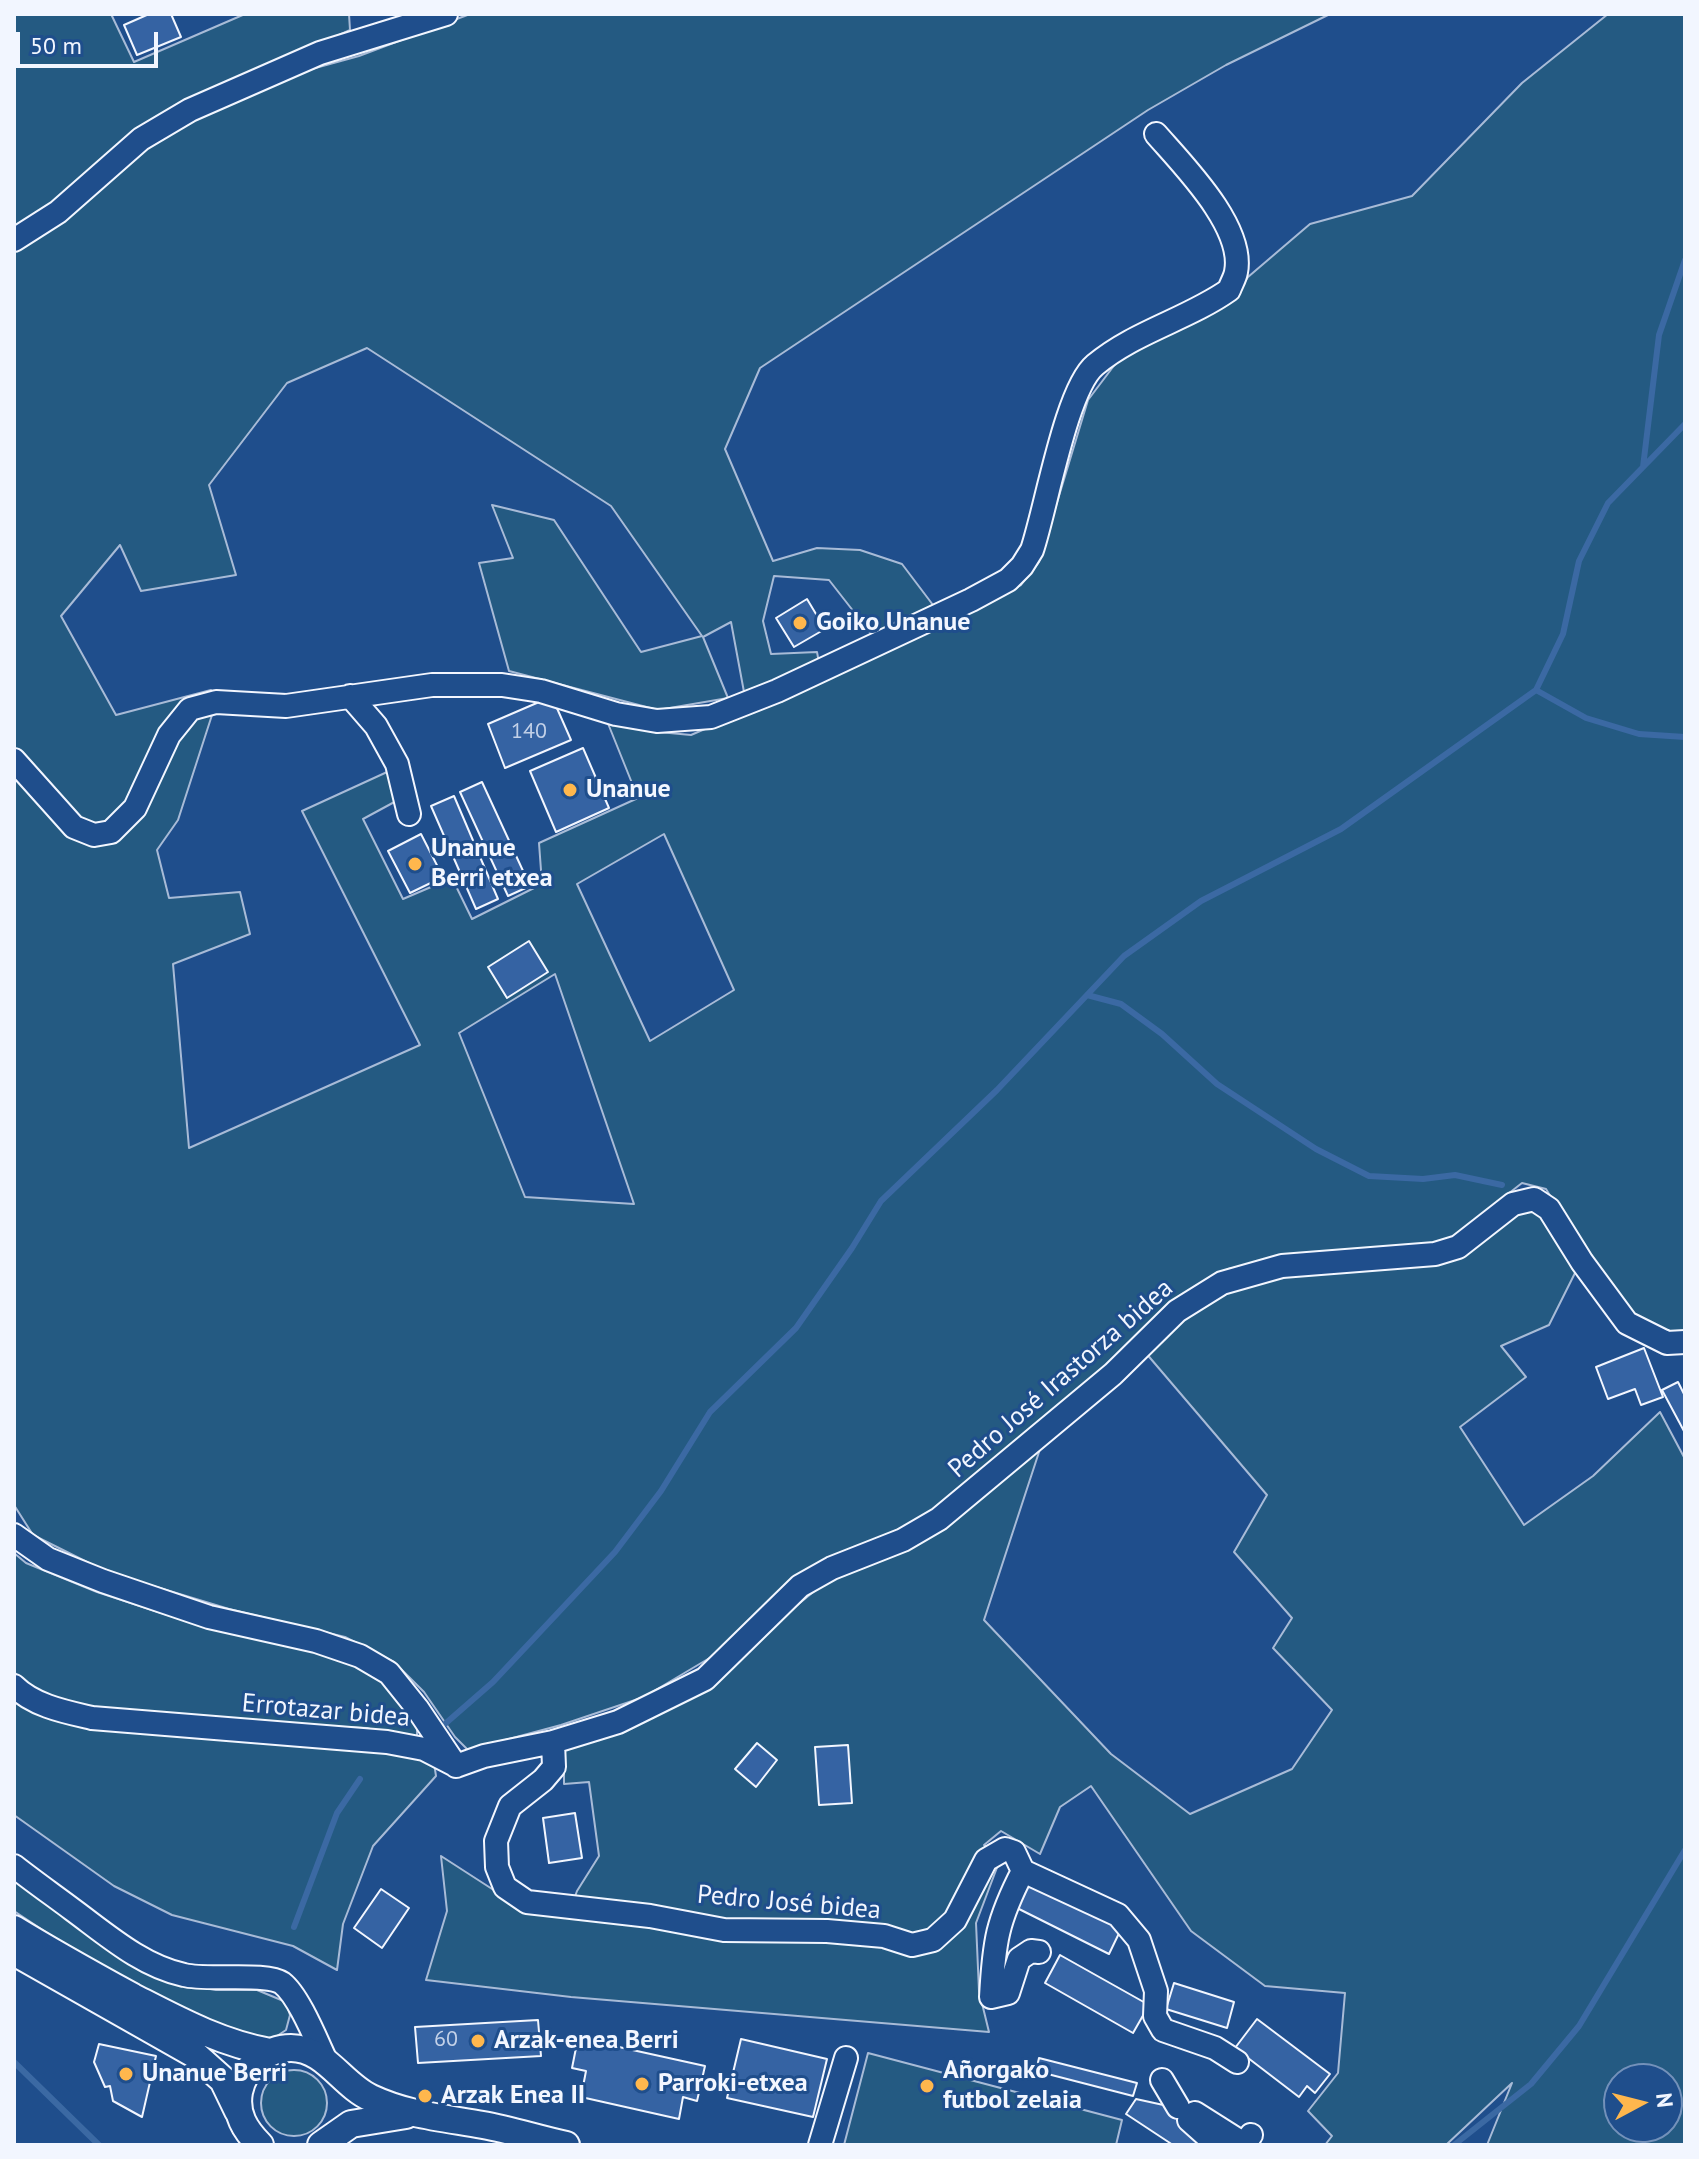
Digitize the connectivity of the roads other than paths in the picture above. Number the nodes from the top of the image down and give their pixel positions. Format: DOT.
graph roads {
  1 [pos="446,14"];
  2 [pos="1156,134"];
  3 [pos="14,240"];
  4 [pos="350,696"];
  5 [pos="14,760"];
  6 [pos="409,814"];
  7 [pos="1685,1342"];
  8 [pos="14,1535"];
  9 [pos="14,1686"];
  10 [pos="553,1742"];
  11 [pos="456,1766"];
  12 [pos="14,1866"];
  13 [pos="1023,1871"];
  14 [pos="14,1929"];
  15 [pos="14,1952"];
  16 [pos="1039,1952"];
  17 [pos="302,2014"];
  18 [pos="278,2051"];
  19 [pos="846,2058"];
  20 [pos="1237,2062"];
  21 [pos="332,2068"];
  22 [pos="1162,2080"];
  23 [pos="1178,2107"];
  24 [pos="412,2114"];
  25 [pos="239,2115"];
  26 [pos="1251,2135"];
  27 [pos="326,2141"];
  28 [pos="260,2145"];
  29 [pos="566,2145"];
  30 [pos="820,2145"];
  31 [pos="1217,2145"];
  1 -- 3 [label="street"];
  2 -- 4 [label="street"];
  4 -- 5 [label="street"];
  4 -- 6 [label="street"];
  7 -- 10 [label="street, Pedro José Irastorza bidea"];
  8 -- 11 [label="street, Errotazar bidea"];
  9 -- 11 [label="street, Errotazar bidea"];
  10 -- 11 [label="street, Pedro José Irastorza bidea"];
  10 -- 13 [label="street, Pedro José bidea"];
  12 -- 17 [label="street"];
  13 -- 16 [label="street"];
  13 -- 20 [label="street"];
  14 -- 18 [label="main road"];
  15 -- 25 [label="main road"];
  17 -- 18 [label="street"];
  17 -- 21 [label="street"];
  18 -- 21 [label="main road"];
  18 -- 25 [label="main road"];
  19 -- 30 [label="street"];
  21 -- 24 [label="main road"];
  21 -- 27 [label="main road"];
  22 -- 23 [label="street"];
  24 -- 27 [label="main road"];
  24 -- 29 [label="main road"];
  25 -- 28 [label="main road"];
  26 -- 31 [label="street"];
}
